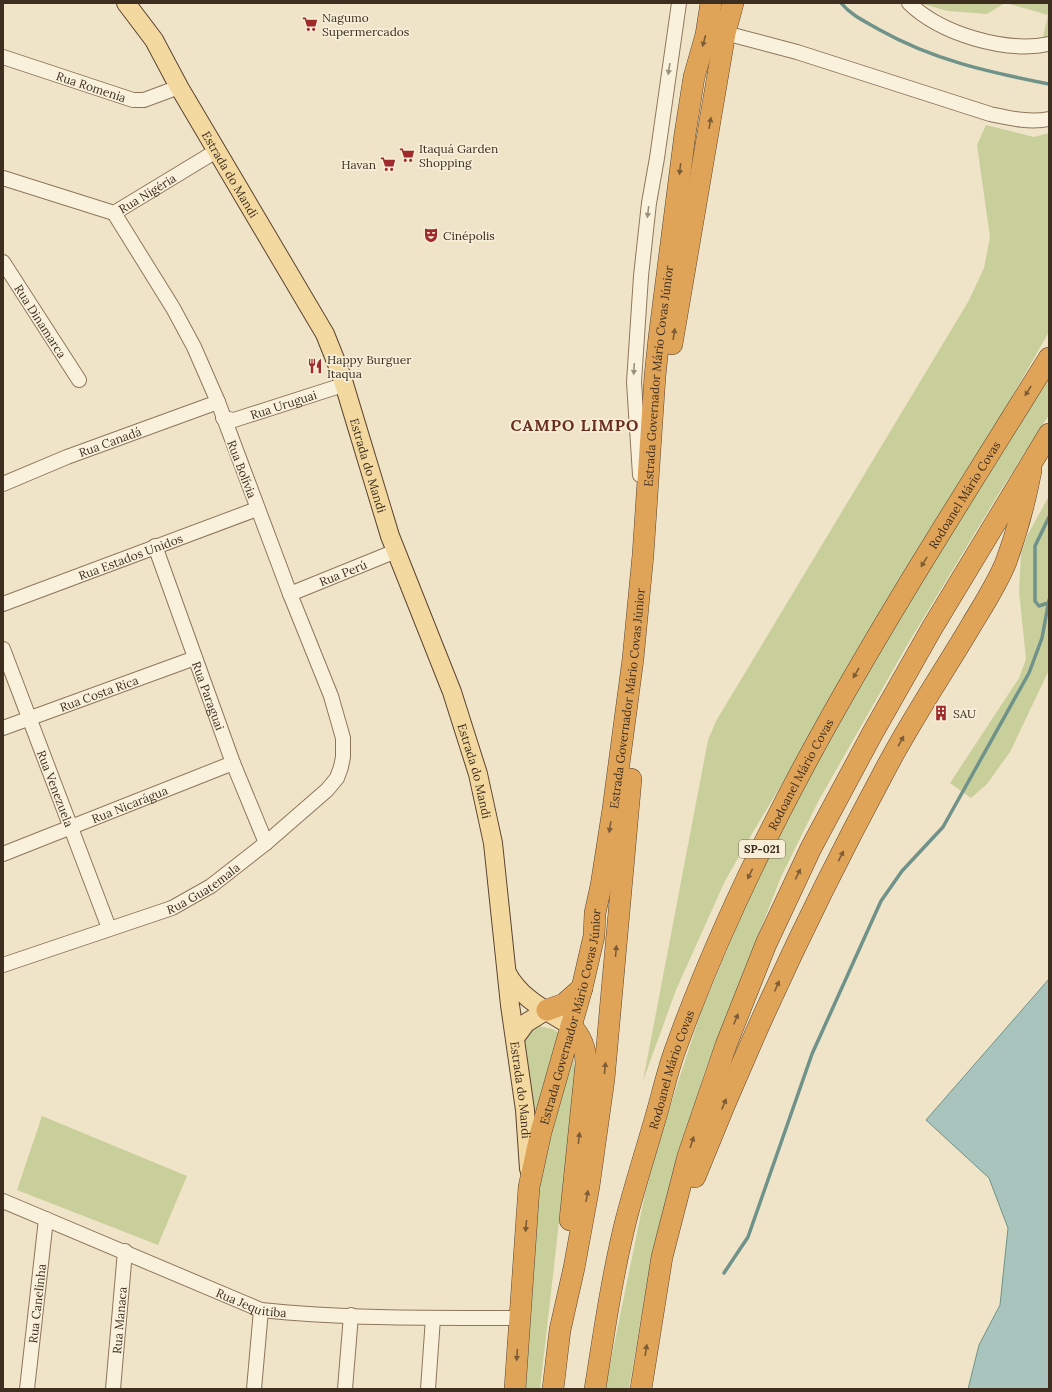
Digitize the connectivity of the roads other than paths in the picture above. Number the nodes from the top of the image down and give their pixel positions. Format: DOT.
graph roads {
  1 [pos="126,3"];
  2 [pos="679,3"];
  3 [pos="711,3"];
  4 [pos="733,3"];
  5 [pos="909,3"];
  6 [pos="726,33"];
  7 [pos="1049,44"];
  8 [pos="3,57"];
  9 [pos="179,87"];
  10 [pos="1049,119"];
  11 [pos="218,150"];
  12 [pos="3,178"];
  13 [pos="114,213"];
  14 [pos="3,262"];
  15 [pos="1049,358"];
  16 [pos="79,380"];
  17 [pos="343,386"];
  18 [pos="218,402"];
  19 [pos="223,418"];
  20 [pos="1049,434"];
  21 [pos="1033,458"];
  22 [pos="3,484"];
  23 [pos="257,509"];
  24 [pos="155,546"];
  25 [pos="396,551"];
  26 [pos="643,555"];
  27 [pos="290,594"];
  28 [pos="3,604"];
  29 [pos="3,649"];
  30 [pos="195,658"];
  31 [pos="30,718"];
  32 [pos="3,728"];
  33 [pos="343,738"];
  34 [pos="234,763"];
  35 [pos="71,828"];
  36 [pos="266,843"];
  37 [pos="3,854"];
  38 [pos="109,928"];
  39 [pos="3,966"];
  40 [pos="506,970"];
  41 [pos="582,988"];
  42 [pos="547,1010"];
  43 [pos="572,1026"];
  44 [pos="515,1038"];
  45 [pos="529,1187"];
  46 [pos="3,1201"];
  47 [pos="46,1219"];
  48 [pos="125,1251"];
  49 [pos="662,1257"];
  50 [pos="260,1310"];
  51 [pos="351,1315"];
  52 [pos="432,1318"];
  53 [pos="519,1318"];
  54 [pos="560,1330"];
  55 [pos="27,1389"];
  56 [pos="113,1389"];
  57 [pos="254,1389"];
  58 [pos="345,1389"];
  59 [pos="428,1389"];
  60 [pos="515,1389"];
  61 [pos="553,1389"];
  62 [pos="596,1389"];
  63 [pos="641,1389"];
  1 -- 9 [label="main road, Estrada do Mandi"];
  2 -- 26 [label="street, one-way"];
  3 -- 26 [label="highway, Estrada Governador Mário Covas Júnior, one-way"];
  4 -- 6 [label="highway, Estrada Governador Mário Covas Júnior"];
  5 -- 7 [label="street"];
  6 -- 10 [label="street"];
  54 -- 6 [label="highway, Estrada Governador Mário Covas Júnior, one-way"];
  8 -- 9 [label="street, Rua Romenia"];
  9 -- 11 [label="main road, Estrada do Mandi"];
  11 -- 13 [label="street, Rua Nigéria"];
  11 -- 17 [label="main road, Estrada do Mandi"];
  12 -- 13 [label="street, Rua Nigéria"];
  13 -- 18 [label="street, Rua Bolívia"];
  14 -- 16 [label="street, Rua Dinamarca"];
  15 -- 62 [label="highway, Rodoanel Mário Covas / SP-021, one-way"];
  17 -- 19 [label="street, Rua Uruguai"];
  17 -- 25 [label="main road, Estrada do Mandi"];
  18 -- 19 [label="street, Rua Bolívia"];
  18 -- 22 [label="street, Rua Canadá"];
  19 -- 23 [label="street, Rua Bolívia"];
  20 -- 21 [label="highway"];
  49 -- 21 [label="highway, one-way"];
  49 -- 21 [label="highway, one-way"];
  23 -- 24 [label="street, Rua Estados Unidos"];
  23 -- 27 [label="street, Rua Bolívia"];
  24 -- 28 [label="street, Rua Estados Unidos"];
  24 -- 30 [label="street, Rua Paraguai"];
  25 -- 27 [label="street, Rua Perú"];
  25 -- 40 [label="main road, Estrada do Mandi"];
  26 -- 41 [label="highway, Estrada Governador Mário Covas Júnior, one-way"];
  27 -- 33 [label="street, Rua Bolívia"];
  29 -- 31 [label="street, Rua Venezuela"];
  30 -- 31 [label="street, Rua Costa Rica"];
  30 -- 34 [label="street, Rua Paraguai"];
  31 -- 32 [label="street, Rua Costa Rica"];
  31 -- 35 [label="street, Rua Venezuela"];
  33 -- 36 [label="street, Rua Guatemala"];
  34 -- 35 [label="street, Rua Nicarágua"];
  34 -- 36 [label="street, Rua Paraguai"];
  35 -- 37 [label="street, Rua Nicarágua"];
  35 -- 38 [label="street, Rua Venezuela"];
  36 -- 38 [label="street, Rua Guatemala"];
  38 -- 39 [label="street, Rua Guatemala"];
  40 -- 42 [label="main road, Estrada do Mandi"];
  40 -- 44 [label="main road, Estrada do Mandi"];
  41 -- 42 [label="highway"];
  41 -- 43 [label="highway, Estrada Governador Mário Covas Júnior"];
  42 -- 43 [label="main road, Estrada do Mandi"];
  42 -- 44 [label="main road"];
  43 -- 45 [label="highway, Estrada Governador Mário Covas Júnior"];
  54 -- 43 [label="highway, one-way"];
  44 -- 45 [label="main road, Estrada do Mandi"];
  45 -- 53 [label="highway, Estrada Governador Mário Covas Júnior, one-way"];
  46 -- 47 [label="street, Rua Jequitiba"];
  47 -- 48 [label="street, Rua Jequitiba"];
  47 -- 55 [label="street, Rua Canelinha"];
  48 -- 50 [label="street, Rua Jequitiba"];
  48 -- 56 [label="street, Rua Manaca"];
  63 -- 49 [label="highway, one-way"];
  50 -- 51 [label="street, Rua Jequitiba"];
  50 -- 57 [label="street"];
  51 -- 52 [label="street, Rua Jequitiba"];
  51 -- 58 [label="street"];
  52 -- 53 [label="street, Rua Jequitiba"];
  52 -- 59 [label="street"];
  53 -- 60 [label="highway, Estrada Governador Mário Covas Júnior, one-way"];
  54 -- 61 [label="highway, Estrada Governador Mário Covas Júnior"];
}
